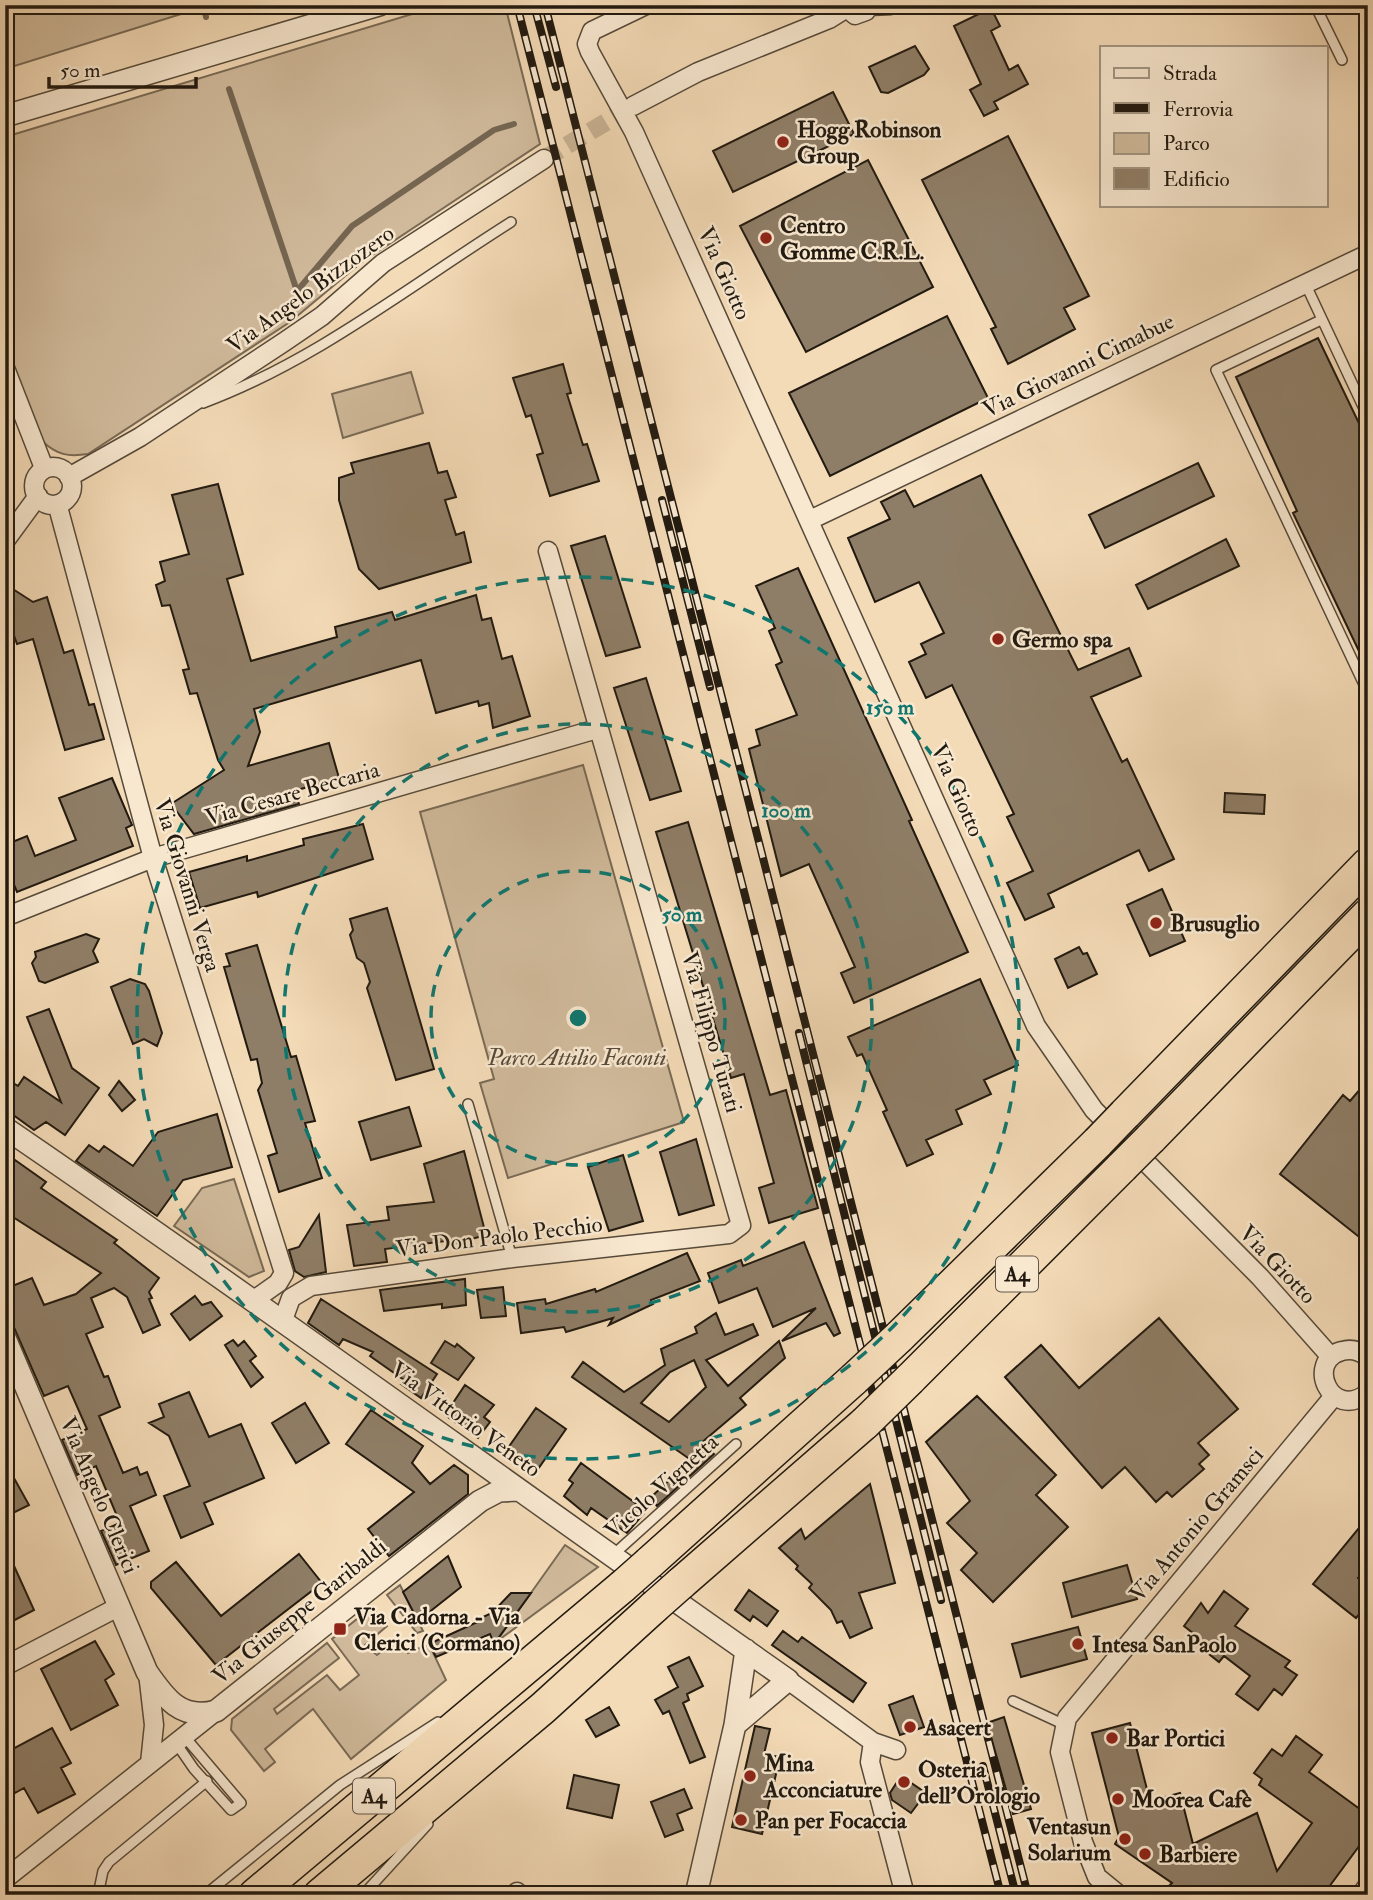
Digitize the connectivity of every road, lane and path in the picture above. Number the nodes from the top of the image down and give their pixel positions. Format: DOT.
graph roads {
  1 [pos="379,5"];
  2 [pos="646,5"];
  3 [pos="891,5"];
  4 [pos="1315,5"];
  5 [pos="869,6"];
  6 [pos="844,7"];
  7 [pos="1342,60"];
  8 [pos="633,106"];
  9 [pos="5,116"];
  10 [pos="544,159"];
  11 [pos="511,222"];
  12 [pos="1368,254"];
  13 [pos="1305,283"];
  14 [pos="1321,320"];
  15 [pos="5,368"];
  16 [pos="180,411"];
  17 [pos="1368,417"];
  18 [pos="44,467"];
  19 [pos="69,477"];
  20 [pos="38,496"];
  21 [pos="58,507"];
  22 [pos="810,520"];
  23 [pos="5,541"];
  24 [pos="548,551"];
  25 [pos="1368,693"];
  26 [pos="597,729"];
  27 [pos="153,858"];
  28 [pos="1368,864"];
  29 [pos="1368,915"];
  30 [pos="5,917"];
  31 [pos="467,1104"];
  32 [pos="5,1128"];
  33 [pos="740,1228"];
  34 [pos="512,1258"];
  35 [pos="284,1273"];
  36 [pos="311,1286"];
  37 [pos="254,1300"];
  38 [pos="283,1320"];
  39 [pos="6,1343"];
  40 [pos="1367,1355"];
  41 [pos="1331,1357"];
  42 [pos="1368,1393"];
  43 [pos="1334,1396"];
  44 [pos="736,1444"];
  45 [pos="473,1459"];
  46 [pos="519,1490"];
  47 [pos="480,1501"];
  48 [pos="612,1556"];
  49 [pos="120,1606"];
  50 [pos="746,1650"];
  51 [pos="5,1666"];
  52 [pos="147,1672"];
  53 [pos="788,1680"];
  54 [pos="493,1697"];
  55 [pos="1013,1701"];
  56 [pos="543,1708"];
  57 [pos="216,1711"];
  58 [pos="735,1725"];
  59 [pos="1065,1725"];
  60 [pos="180,1739"];
  61 [pos="873,1742"];
  62 [pos="512,1749"];
  63 [pos="896,1750"];
  64 [pos="150,1763"];
  65 [pos="207,1781"];
  66 [pos="434,1819"];
  67 [pos="5,1879"];
  68 [pos="1368,1885"];
  69 [pos="98,1895"];
  70 [pos="205,1895"];
  71 [pos="254,1895"];
  72 [pos="320,1895"];
  73 [pos="363,1895"];
  74 [pos="696,1895"];
  75 [pos="905,1895"];
  76 [pos="1119,1895"];
  77 [pos="1361,1895"];
  1 -- 9 [label="street"];
  2 -- 22 [label="street, Via Giotto"];
  3 -- 5 [label="street"];
  4 -- 7 [label="lane"];
  5 -- 6 [label="street"];
  6 -- 8 [label="street"];
  10 -- 16 [label="street, Via Angelo Bizzozero"];
  11 -- 16 [label="lane"];
  12 -- 13 [label="street, Via Giovanni Cimabue"];
  13 -- 14 [label="lane"];
  13 -- 22 [label="street, Via Giovanni Cimabue"];
  14 -- 17 [label="lane"];
  14 -- 25 [label="lane"];
  15 -- 18 [label="street"];
  16 -- 19 [label="street, Via Angelo Bizzozero"];
  18 -- 19 [label="street"];
  18 -- 20 [label="street"];
  19 -- 21 [label="street"];
  20 -- 21 [label="street"];
  20 -- 23 [label="street"];
  21 -- 27 [label="street, Via Giovanni Verga"];
  22 -- 41 [label="street, Via Giotto"];
  24 -- 26 [label="street, Via Filippo Turati"];
  26 -- 27 [label="street, Via Cesare Beccaria"];
  26 -- 33 [label="street, Via Filippo Turati"];
  27 -- 30 [label="street, Via Cesare Beccaria"];
  27 -- 35 [label="street, Via Giovanni Verga"];
  28 -- 54 [label="highway, A4, bridge"];
  29 -- 56 [label="highway, A4, bridge"];
  31 -- 34 [label="lane"];
  32 -- 37 [label="street, Via Vittorio Veneto"];
  33 -- 34 [label="street, Via Don Paolo Pecchio"];
  34 -- 36 [label="street, Via Don Paolo Pecchio"];
  35 -- 36 [label="street"];
  35 -- 37 [label="street"];
  36 -- 38 [label="street"];
  37 -- 38 [label="street, Via Vittorio Veneto"];
  38 -- 45 [label="street, Via Vittorio Veneto"];
  39 -- 49 [label="street, Via Angelo Clerici"];
  40 -- 41 [label="street"];
  41 -- 43 [label="street"];
  42 -- 43 [label="street"];
  43 -- 59 [label="street, Via Antonio Gramsci"];
  44 -- 48 [label="lane, Vicolo Vignetta"];
  45 -- 46 [label="street, Via Vittorio Veneto"];
  45 -- 47 [label="street"];
  46 -- 47 [label="street, Via Giuseppe Garibaldi"];
  46 -- 48 [label="street, Via Vittorio Veneto"];
  47 -- 57 [label="street, Via Giuseppe Garibaldi"];
  48 -- 50 [label="street, Via Vittorio Veneto"];
  49 -- 51 [label="street"];
  49 -- 52 [label="street, Via Angelo Clerici"];
  50 -- 53 [label="street, Via Vittorio Veneto"];
  50 -- 58 [label="street"];
  52 -- 57 [label="street, Via Angelo Clerici"];
  52 -- 64 [label="street, Via Angelo Clerici"];
  53 -- 58 [label="street"];
  53 -- 61 [label="street, Via Vittorio Veneto"];
  54 -- 70 [label="lane"];
  54 -- 71 [label="highway, A4"];
  55 -- 59 [label="lane"];
  56 -- 62 [label="lane"];
  56 -- 72 [label="highway, A4"];
  57 -- 60 [label="street, Via Giuseppe Garibaldi"];
  58 -- 74 [label="street"];
  59 -- 76 [label="street, Via Antonio Gramsci"];
  60 -- 64 [label="street, Via Giuseppe Garibaldi"];
  60 -- 65 [label="lane"];
  60 -- 65 [label="lane"];
  61 -- 63 [label="street, Via Vittorio Veneto"];
  61 -- 75 [label="street"];
  64 -- 67 [label="street, Via Giuseppe Garibaldi"];
  65 -- 69 [label="lane"];
  66 -- 73 [label="lane"];
  68 -- 77 [label="street"];
}
